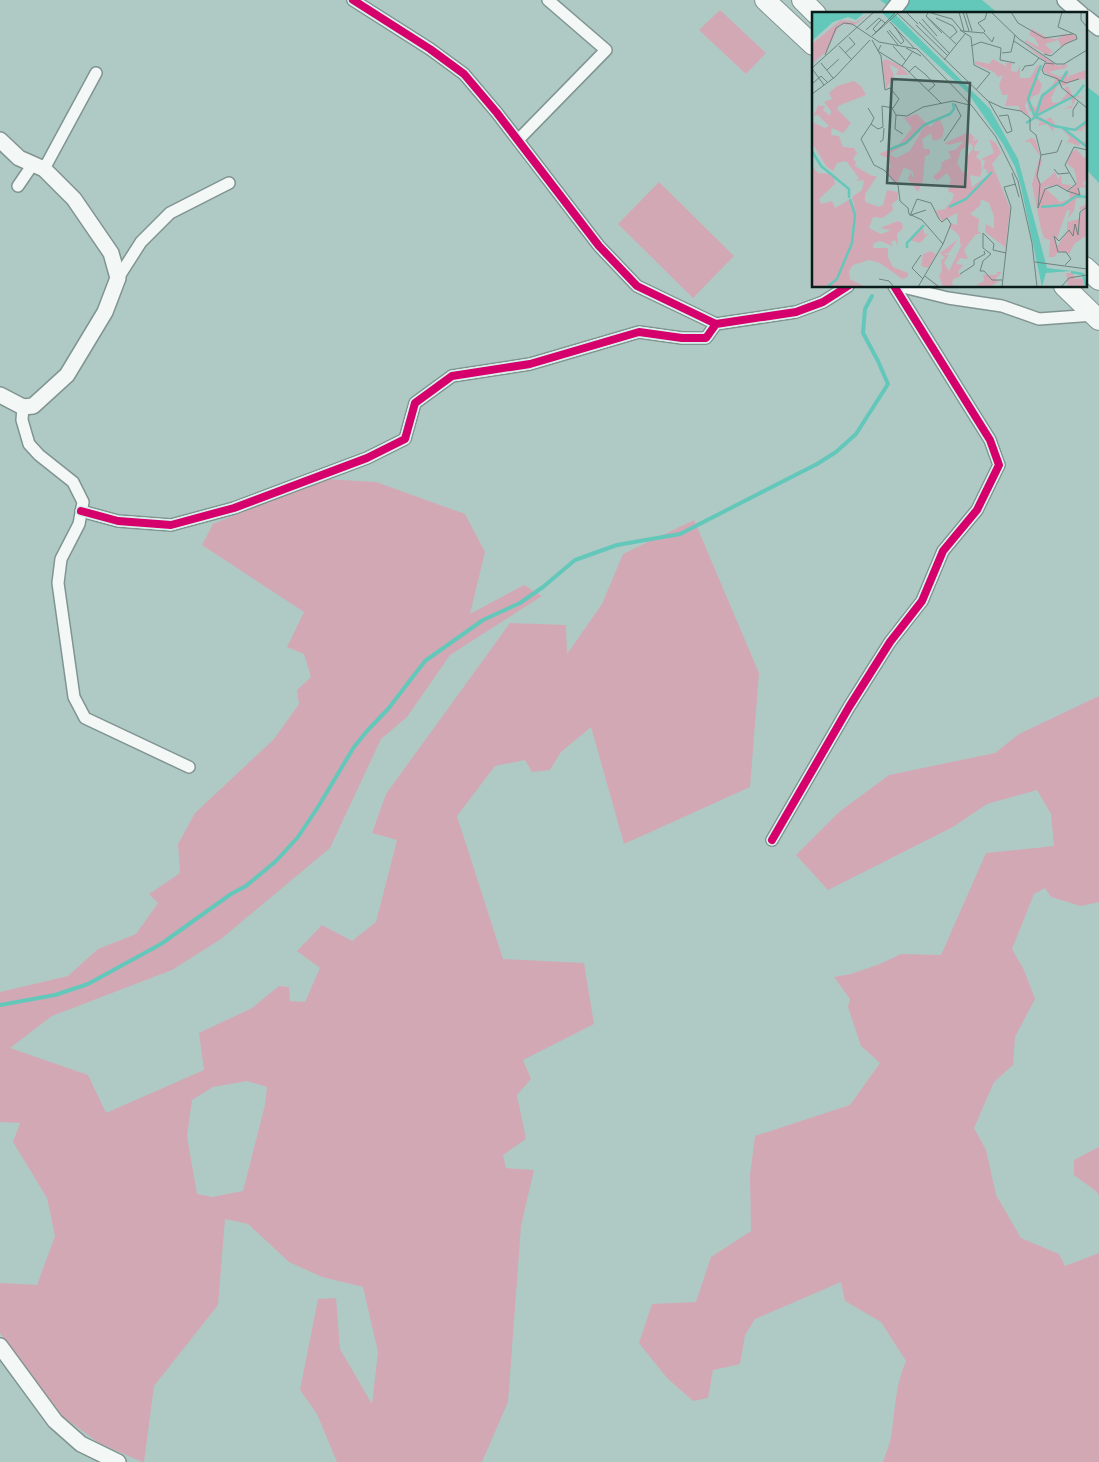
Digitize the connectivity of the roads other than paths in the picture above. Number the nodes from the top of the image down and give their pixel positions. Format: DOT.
graph roads {
  1 [pos="353,0"];
  2 [pos="548,0"];
  3 [pos="765,0"];
  4 [pos="802,0"];
  5 [pos="901,0"];
  6 [pos="1064,0"];
  7 [pos="814,12"];
  8 [pos="892,12"];
  9 [pos="1079,12"];
  10 [pos="1086,18"];
  11 [pos="1099,28"];
  12 [pos="812,44"];
  13 [pos="96,73"];
  14 [pos="0,140"];
  15 [pos="518,140"];
  16 [pos="39,167"];
  17 [pos="229,183"];
  18 [pos="18,186"];
  19 [pos="1086,268"];
  20 [pos="118,278"];
  21 [pos="1099,280"];
  22 [pos="845,288"];
  23 [pos="895,288"];
  24 [pos="907,288"];
  25 [pos="1066,288"];
  26 [pos="1096,318"];
  27 [pos="716,324"];
  28 [pos="0,395"];
  29 [pos="23,407"];
  30 [pos="81,511"];
  31 [pos="189,767"];
  32 [pos="772,840"];
  33 [pos="0,1346"];
  34 [pos="118,1462"];
  1 -- 15 [label="street"];
  2 -- 15 [label="street"];
  3 -- 12 [label="highway"];
  4 -- 7 [label="highway"];
  5 -- 8 [label="street"];
  6 -- 9 [label="street"];
  10 -- 11 [label="street"];
  13 -- 16 [label="street"];
  14 -- 16 [label="street"];
  15 -- 27 [label="street"];
  16 -- 18 [label="street"];
  16 -- 20 [label="street"];
  17 -- 20 [label="street"];
  19 -- 21 [label="highway"];
  20 -- 29 [label="street"];
  22 -- 27 [label="street"];
  23 -- 32 [label="street"];
  24 -- 26 [label="street"];
  25 -- 26 [label="highway"];
  27 -- 30 [label="street"];
  28 -- 29 [label="street"];
  29 -- 30 [label="street"];
  30 -- 31 [label="street"];
  33 -- 34 [label="street"];
}
